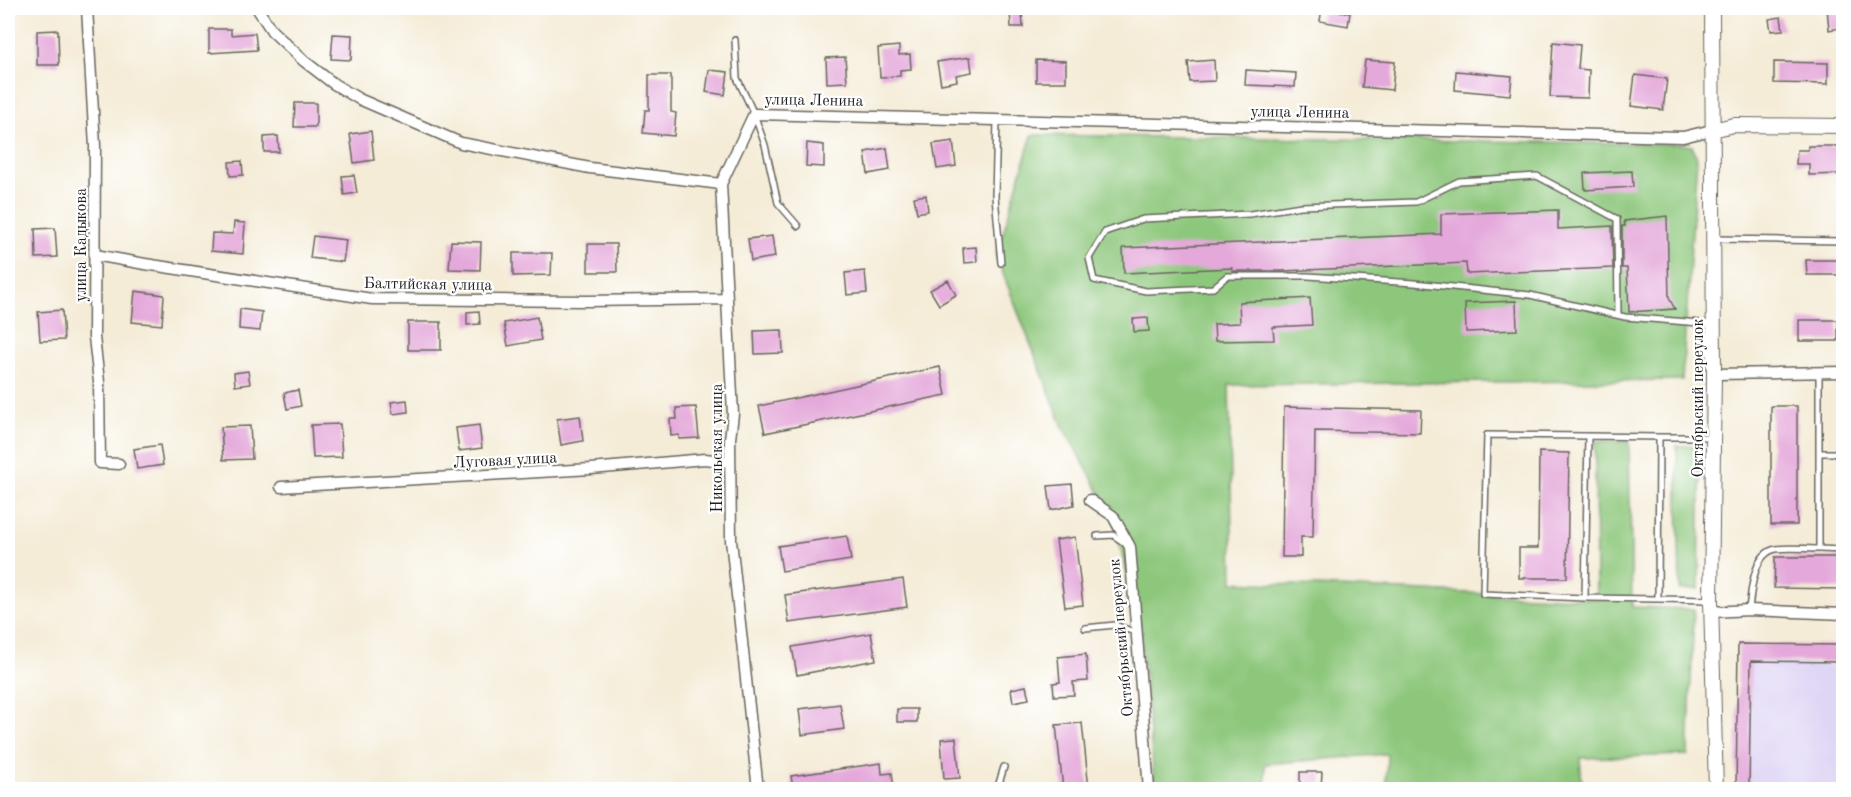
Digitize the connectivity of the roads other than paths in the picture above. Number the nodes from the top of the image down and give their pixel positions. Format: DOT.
graph roads {
  1 [pos="87,8"];
  2 [pos="257,8"];
  3 [pos="1712,8"];
  4 [pos="735,40"];
  5 [pos="754,114"];
  6 [pos="997,120"];
  7 [pos="1844,126"];
  8 [pos="1712,130"];
  9 [pos="720,184"];
  10 [pos="798,226"];
  11 [pos="1714,239"];
  12 [pos="1844,241"];
  13 [pos="95,255"];
  14 [pos="1001,263"];
  15 [pos="727,299"];
  16 [pos="1618,314"];
  17 [pos="1714,324"];
  18 [pos="1844,372"];
  19 [pos="1819,373"];
  20 [pos="1714,374"];
  21 [pos="1588,436"];
  22 [pos="1659,437"];
  23 [pos="1713,437"];
  24 [pos="1819,453"];
  25 [pos="1844,453"];
  26 [pos="730,462"];
  27 [pos="119,464"];
  28 [pos="281,487"];
  29 [pos="1090,500"];
  30 [pos="1097,536"];
  31 [pos="1130,547"];
  32 [pos="1819,549"];
  33 [pos="1844,550"];
  34 [pos="1585,598"];
  35 [pos="1658,598"];
  36 [pos="1712,606"];
  37 [pos="1749,610"];
  38 [pos="1844,614"];
  39 [pos="1085,628"];
  40 [pos="1137,633"];
  41 [pos="1004,767"];
  42 [pos="758,789"];
  43 [pos="997,789"];
  44 [pos="1149,789"];
  45 [pos="1716,789"];
  1 -- 13 [label="street, улица Кадыкова"];
  2 -- 9 [label="street"];
  3 -- 8 [label="street, Октябрьский переулок"];
  4 -- 5 [label="lane"];
  5 -- 6 [label="street, улица Ленина"];
  5 -- 9 [label="street, Никольская улица"];
  5 -- 10 [label="lane"];
  6 -- 8 [label="street, улица Ленина"];
  6 -- 14 [label="lane"];
  7 -- 8 [label="street, улица Ленина"];
  8 -- 11 [label="street, Октябрьский переулок"];
  9 -- 15 [label="street, Никольская улица"];
  11 -- 12 [label="lane"];
  11 -- 17 [label="street, Октябрьский переулок"];
  13 -- 15 [label="street, Балтийская улица"];
  13 -- 27 [label="street, улица Кадыкова"];
  15 -- 26 [label="street, Никольская улица"];
  16 -- 16 [label="lane"];
  16 -- 17 [label="lane"];
  17 -- 20 [label="street, Октябрьский переулок"];
  18 -- 19 [label="street"];
  19 -- 20 [label="street"];
  19 -- 24 [label="lane"];
  20 -- 23 [label="street, Октябрьский переулок"];
  21 -- 22 [label="lane"];
  21 -- 34 [label="lane"];
  21 -- 34 [label="lane"];
  22 -- 23 [label="lane"];
  22 -- 35 [label="lane"];
  23 -- 36 [label="street, Октябрьский переулок"];
  24 -- 25 [label="lane"];
  24 -- 32 [label="lane"];
  26 -- 28 [label="street, Луговая улица"];
  26 -- 42 [label="street, Никольская улица"];
  29 -- 31 [label="street, Октябрьский переулок"];
  30 -- 31 [label="lane"];
  31 -- 40 [label="street, Октябрьский переулок"];
  32 -- 33 [label="lane"];
  32 -- 37 [label="lane"];
  34 -- 35 [label="lane"];
  35 -- 36 [label="lane"];
  36 -- 37 [label="street"];
  36 -- 45 [label="street, Октябрьский переулок"];
  37 -- 38 [label="street"];
  39 -- 40 [label="lane"];
  40 -- 44 [label="street, Октябрьский переулок"];
  41 -- 43 [label="lane"];
}
